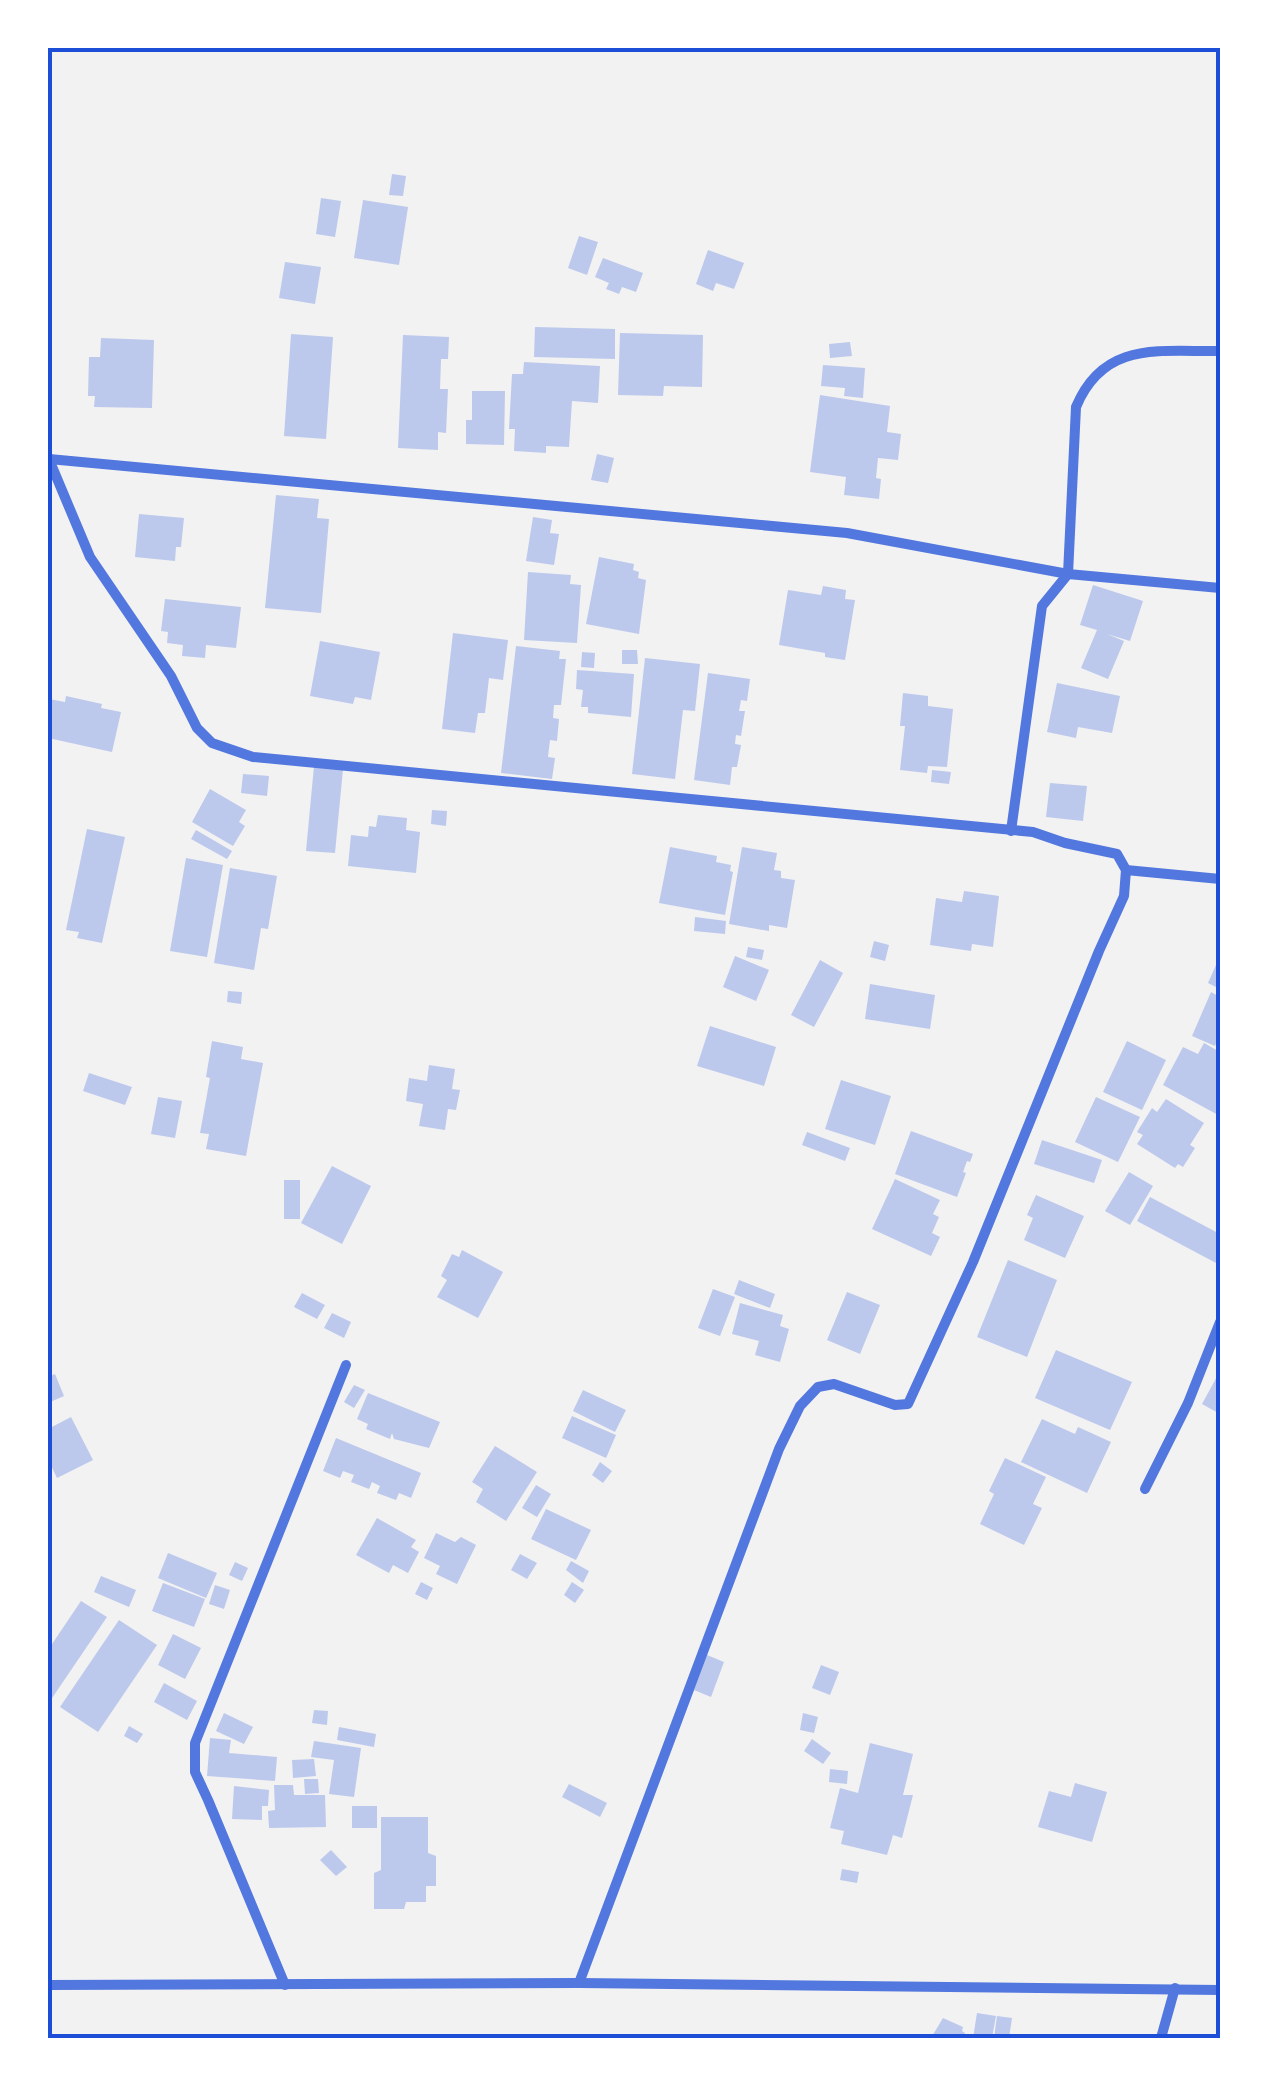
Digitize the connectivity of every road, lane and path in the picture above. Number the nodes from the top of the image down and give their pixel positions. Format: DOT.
graph roads {
  1 [pos="1220,351"];
  2 [pos="48,458"];
  3 [pos="1068,574"];
  4 [pos="1220,588"];
  5 [pos="1011,831"];
  6 [pos="1126,870"];
  7 [pos="1220,879"];
  8 [pos="1220,1322"];
  9 [pos="346,1365"];
  10 [pos="1145,1489"];
  11 [pos="578,1983"];
  12 [pos="48,1985"];
  13 [pos="285,1985"];
  14 [pos="1175,1988"];
  15 [pos="1220,1990"];
  16 [pos="1161,2038"];
  1 -- 3 [label="street"];
  2 -- 3 [label="street"];
  2 -- 5 [label="street"];
  3 -- 4 [label="street"];
  3 -- 5 [label="street"];
  5 -- 6 [label="street"];
  6 -- 7 [label="street"];
  6 -- 11 [label="street"];
  8 -- 10 [label="street"];
  9 -- 13 [label="street"];
  11 -- 13 [label="street"];
  11 -- 14 [label="street"];
  12 -- 13 [label="street"];
  14 -- 15 [label="street"];
  14 -- 16 [label="street"];
}
